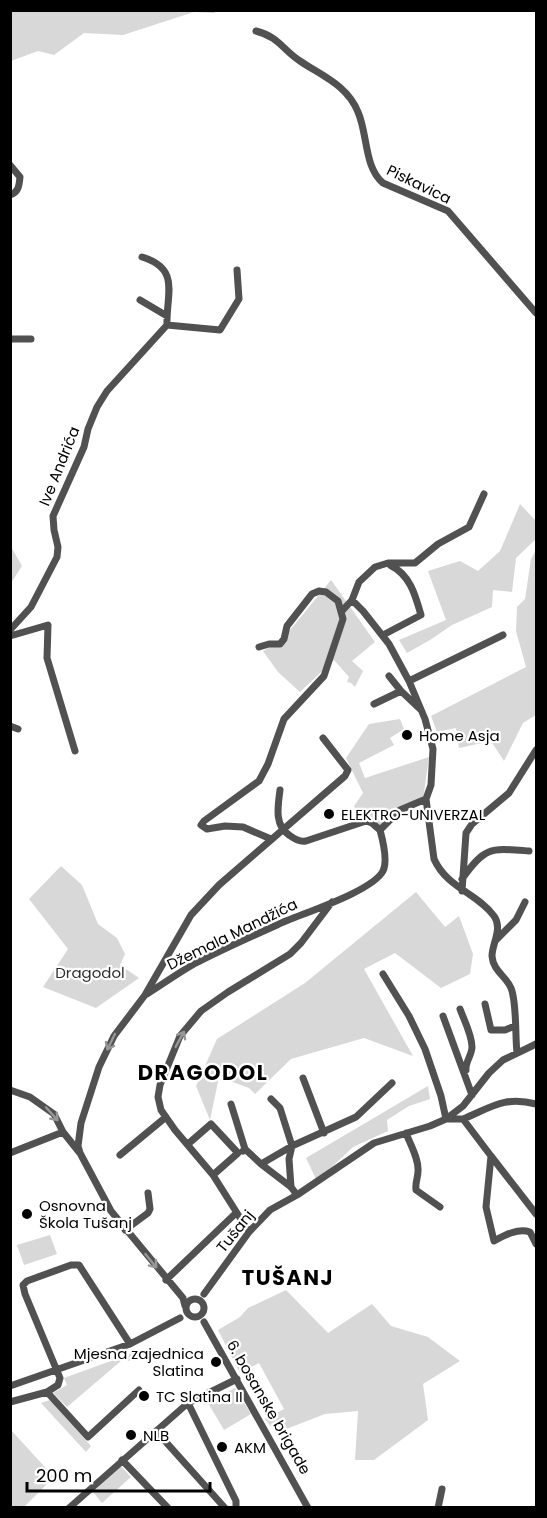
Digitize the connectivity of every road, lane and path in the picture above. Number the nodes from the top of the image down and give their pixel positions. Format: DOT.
graph roads {
  1 [pos="256,31"];
  2 [pos="10,165"];
  3 [pos="10,195"];
  4 [pos="142,256"];
  5 [pos="237,270"];
  6 [pos="140,300"];
  7 [pos="537,313"];
  8 [pos="167,316"];
  9 [pos="167,325"];
  10 [pos="10,339"];
  11 [pos="31,339"];
  12 [pos="484,494"];
  13 [pos="388,563"];
  14 [pos="352,600"];
  15 [pos="342,610"];
  16 [pos="10,630"];
  17 [pos="503,634"];
  18 [pos="383,635"];
  19 [pos="10,636"];
  20 [pos="259,647"];
  21 [pos="389,676"];
  22 [pos="409,681"];
  23 [pos="401,692"];
  24 [pos="374,704"];
  25 [pos="422,711"];
  26 [pos="323,738"];
  27 [pos="75,750"];
  28 [pos="537,750"];
  29 [pos="280,790"];
  30 [pos="426,799"];
  31 [pos="380,830"];
  32 [pos="282,831"];
  33 [pos="271,839"];
  34 [pos="529,851"];
  35 [pos="462,879"];
  36 [pos="462,891"];
  37 [pos="332,902"];
  38 [pos="525,902"];
  39 [pos="496,940"];
  40 [pos="383,974"];
  41 [pos="145,995"];
  42 [pos="486,1004"];
  43 [pos="460,1009"];
  44 [pos="443,1016"];
  45 [pos="515,1026"];
  46 [pos="537,1044"];
  47 [pos="517,1053"];
  48 [pos="303,1078"];
  49 [pos="467,1079"];
  50 [pos="392,1083"];
  51 [pos="10,1090"];
  52 [pos="472,1095"];
  53 [pos="271,1099"];
  54 [pos="231,1104"];
  55 [pos="537,1104"];
  56 [pos="166,1117"];
  57 [pos="446,1119"];
  58 [pos="463,1119"];
  59 [pos="63,1132"];
  60 [pos="324,1133"];
  61 [pos="406,1133"];
  62 [pos="188,1144"];
  63 [pos="292,1146"];
  64 [pos="242,1151"];
  65 [pos="10,1153"];
  66 [pos="80,1153"];
  67 [pos="120,1155"];
  68 [pos="491,1156"];
  69 [pos="261,1164"];
  70 [pos="213,1175"];
  71 [pos="291,1187"];
  72 [pos="148,1193"];
  73 [pos="297,1195"];
  74 [pos="440,1207"];
  75 [pos="236,1213"];
  76 [pos="537,1214"];
  77 [pos="125,1230"];
  78 [pos="249,1232"];
  79 [pos="537,1244"];
  80 [pos="166,1280"];
  81 [pos="204,1294"];
  82 [pos="196,1298"];
  83 [pos="203,1304"];
  84 [pos="185,1307"];
  85 [pos="203,1312"];
  86 [pos="193,1316"];
  87 [pos="180,1318"];
  88 [pos="204,1322"];
  89 [pos="130,1344"];
  90 [pos="58,1371"];
  91 [pos="237,1379"];
  92 [pos="10,1386"];
  93 [pos="139,1390"];
  94 [pos="47,1392"];
  95 [pos="10,1402"];
  96 [pos="188,1403"];
  97 [pos="156,1431"];
  98 [pos="123,1460"];
  99 [pos="442,1489"];
  100 [pos="69,1508"];
  101 [pos="168,1508"];
  102 [pos="225,1508"];
  103 [pos="236,1508"];
  104 [pos="308,1508"];
  105 [pos="438,1508"];
  1 -- 7 [label="street, Piskavica"];
  2 -- 3 [label="street"];
  4 -- 8 [label="street"];
  5 -- 9 [label="street"];
  6 -- 8 [label="street"];
  8 -- 9 [label="street"];
  9 -- 16 [label="street, Ive Andrića"];
  10 -- 11 [label="street"];
  12 -- 13 [label="street"];
  13 -- 14 [label="street"];
  13 -- 18 [label="street"];
  14 -- 15 [label="street"];
  14 -- 18 [label="street"];
  15 -- 20 [label="street"];
  15 -- 33 [label="street"];
  17 -- 22 [label="street"];
  18 -- 22 [label="street"];
  19 -- 27 [label="street"];
  21 -- 23 [label="street"];
  22 -- 25 [label="street"];
  23 -- 24 [label="street"];
  23 -- 25 [label="street"];
  25 -- 30 [label="street"];
  26 -- 32 [label="street"];
  28 -- 35 [label="street"];
  29 -- 32 [label="street"];
  30 -- 31 [label="street"];
  30 -- 36 [label="street"];
  31 -- 32 [label="street"];
  31 -- 37 [label="street"];
  32 -- 33 [label="street"];
  33 -- 41 [label="street"];
  34 -- 35 [label="street"];
  35 -- 36 [label="street"];
  36 -- 39 [label="street"];
  37 -- 41 [label="street, Džemala Mandžića"];
  56 -- 37 [label="street, one-way"];
  38 -- 39 [label="street"];
  39 -- 45 [label="street"];
  40 -- 57 [label="street"];
  41 -- 66 [label="street, one-way"];
  42 -- 45 [label="street"];
  43 -- 49 [label="street"];
  44 -- 49 [label="street"];
  45 -- 47 [label="street"];
  46 -- 47 [label="street, Tušanj"];
  47 -- 52 [label="street, Tušanj"];
  48 -- 60 [label="street"];
  49 -- 52 [label="street"];
  50 -- 60 [label="street"];
  51 -- 59 [label="street, one-way"];
  52 -- 57 [label="street, Tušanj"];
  53 -- 63 [label="street"];
  54 -- 64 [label="street"];
  55 -- 58 [label="street"];
  56 -- 62 [label="street"];
  56 -- 67 [label="street"];
  57 -- 58 [label="street"];
  57 -- 61 [label="street, Tušanj"];
  58 -- 68 [label="street"];
  59 -- 65 [label="street"];
  59 -- 66 [label="street"];
  60 -- 63 [label="street"];
  61 -- 73 [label="street, Tušanj"];
  61 -- 74 [label="street"];
  62 -- 64 [label="street"];
  62 -- 70 [label="street"];
  63 -- 69 [label="street"];
  63 -- 71 [label="street"];
  64 -- 69 [label="street"];
  64 -- 70 [label="street"];
  66 -- 77 [label="street"];
  68 -- 76 [label="street"];
  68 -- 79 [label="street"];
  69 -- 71 [label="street"];
  70 -- 75 [label="street"];
  71 -- 73 [label="street"];
  72 -- 77 [label="street"];
  73 -- 78 [label="street, Tušanj"];
  75 -- 78 [label="street"];
  75 -- 80 [label="street"];
  77 -- 80 [label="street, one-way"];
  78 -- 81 [label="street, Tušanj"];
  80 -- 84 [label="street"];
  81 -- 82 [label="street"];
  81 -- 83 [label="street"];
  82 -- 83 [label="street"];
  82 -- 84 [label="street"];
  83 -- 85 [label="street"];
  84 -- 86 [label="street"];
  84 -- 87 [label="street"];
  85 -- 86 [label="street"];
  85 -- 88 [label="street"];
  86 -- 87 [label="street"];
  86 -- 88 [label="street"];
  87 -- 89 [label="street"];
  88 -- 91 [label="street, 6. bosanske brigade"];
  89 -- 90 [label="street"];
  89 -- 90 [label="street"];
  90 -- 92 [label="street"];
  90 -- 94 [label="street"];
  91 -- 96 [label="street"];
  91 -- 104 [label="street, 6. bosanske brigade"];
  93 -- 94 [label="street"];
  94 -- 95 [label="street"];
  96 -- 97 [label="street"];
  96 -- 103 [label="street"];
  97 -- 98 [label="street"];
  97 -- 102 [label="street"];
  98 -- 100 [label="street"];
  98 -- 101 [label="street"];
  99 -- 105 [label="street"];
}
